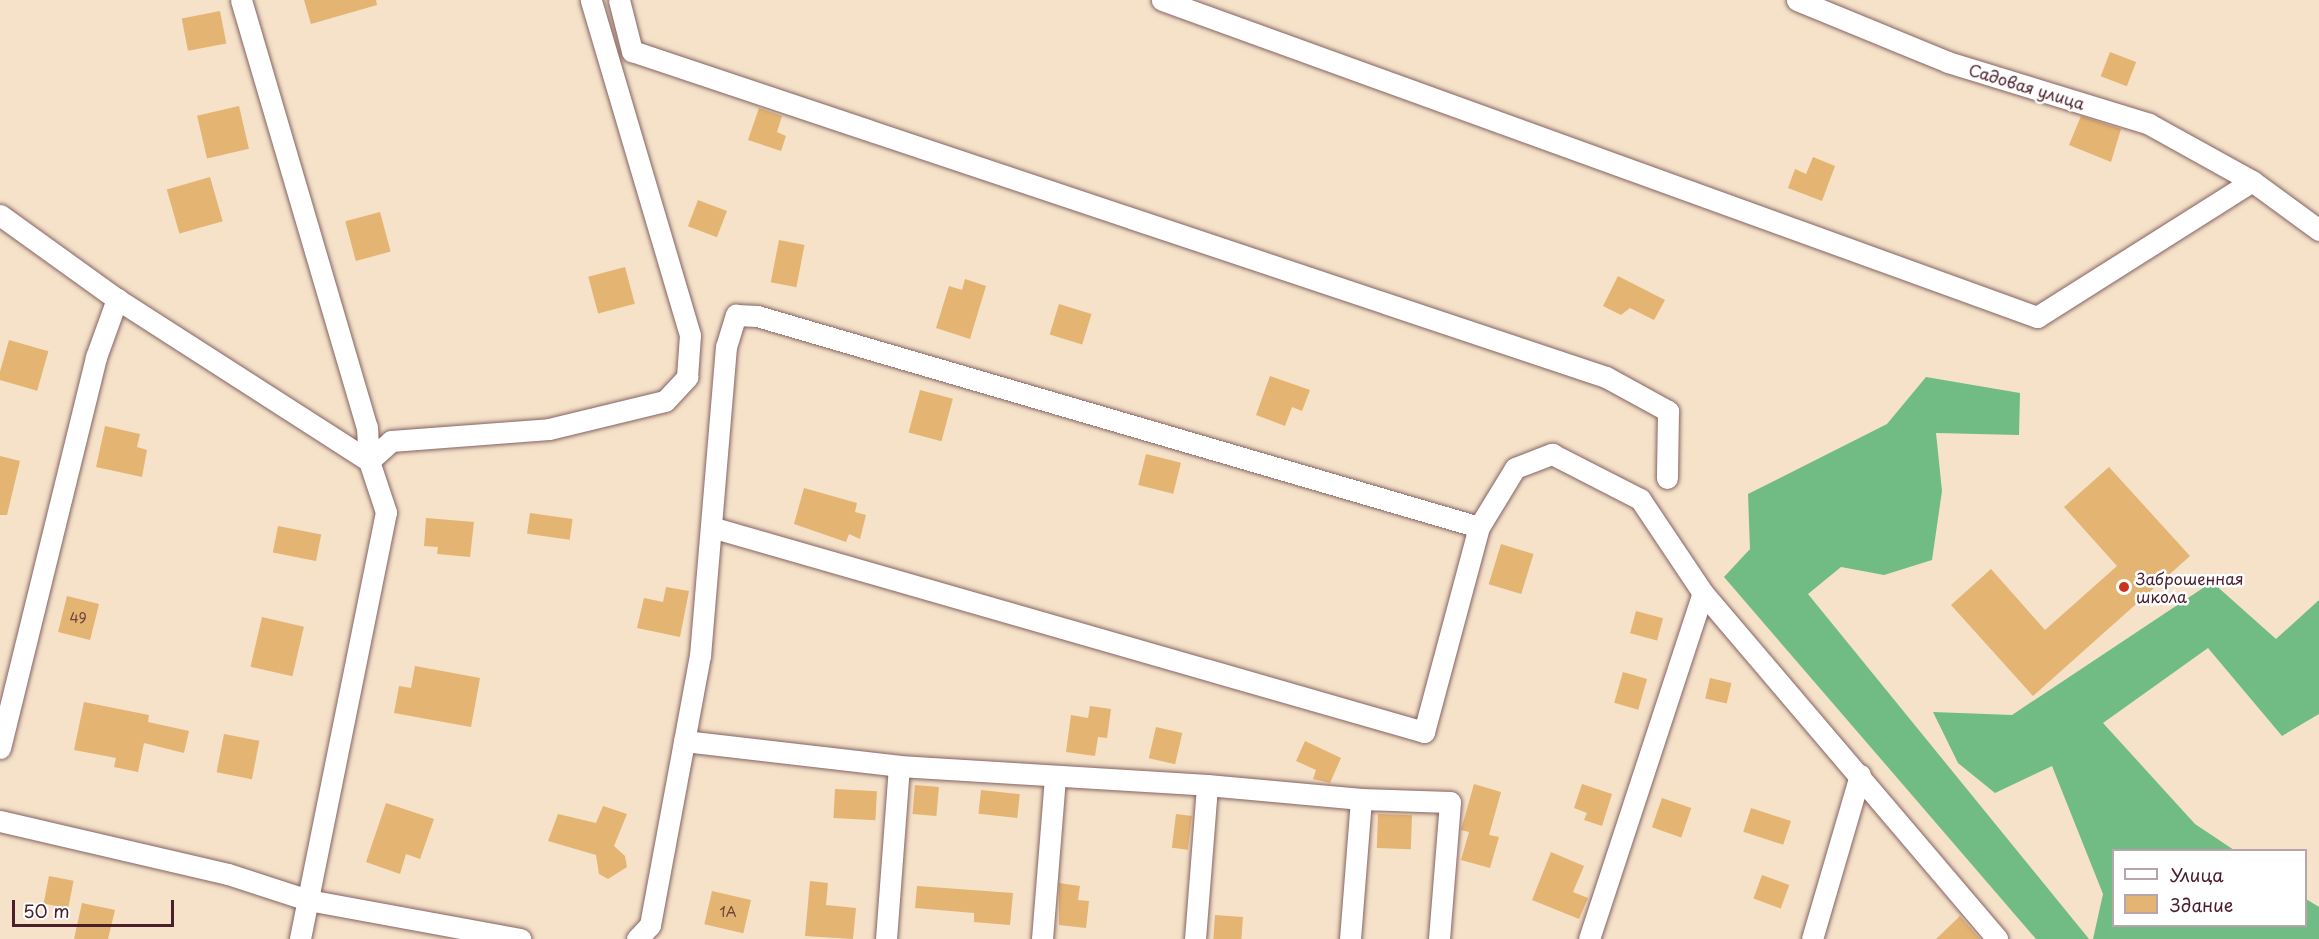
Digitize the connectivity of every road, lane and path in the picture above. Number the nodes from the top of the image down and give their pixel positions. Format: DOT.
graph roads {
  1 [pos="241,0"];
  2 [pos="591,0"];
  3 [pos="619,0"];
  4 [pos="1162,0"];
  5 [pos="1797,0"];
  6 [pos="2252,181"];
  7 [pos="0,215"];
  8 [pos="2319,230"];
  9 [pos="117,299"];
  10 [pos="369,460"];
  11 [pos="1667,478"];
  12 [pos="711,527"];
  13 [pos="1479,527"];
  14 [pos="1703,593"];
  15 [pos="684,741"];
  16 [pos="0,748"];
  17 [pos="899,766"];
  18 [pos="1860,775"];
  19 [pos="1055,777"];
  20 [pos="1207,785"];
  21 [pos="1361,800"];
  22 [pos="0,821"];
  23 [pos="308,900"];
  24 [pos="300,939"];
  25 [pos="520,939"];
  26 [pos="637,939"];
  27 [pos="886,939"];
  28 [pos="1042,939"];
  29 [pos="1195,939"];
  30 [pos="1350,939"];
  31 [pos="1439,939"];
  32 [pos="1589,939"];
  33 [pos="1812,939"];
  34 [pos="1997,939"];
  1 -- 10 [label="street"];
  2 -- 10 [label="street"];
  3 -- 11 [label="street"];
  4 -- 6 [label="street"];
  5 -- 6 [label="street, Садовая улица"];
  6 -- 8 [label="street, Садовая улица"];
  7 -- 9 [label="street"];
  9 -- 10 [label="street"];
  9 -- 16 [label="street"];
  10 -- 23 [label="street"];
  12 -- 13 [label="street"];
  12 -- 13 [label="street"];
  12 -- 15 [label="street"];
  13 -- 14 [label="street"];
  14 -- 18 [label="street"];
  14 -- 32 [label="street"];
  15 -- 17 [label="street"];
  15 -- 26 [label="street"];
  17 -- 19 [label="street"];
  17 -- 27 [label="street"];
  18 -- 33 [label="street"];
  18 -- 34 [label="street"];
  19 -- 20 [label="street"];
  19 -- 28 [label="street"];
  20 -- 21 [label="street"];
  20 -- 29 [label="street"];
  21 -- 30 [label="street"];
  21 -- 31 [label="street"];
  22 -- 23 [label="street"];
  23 -- 24 [label="street"];
  23 -- 25 [label="street"];
}
